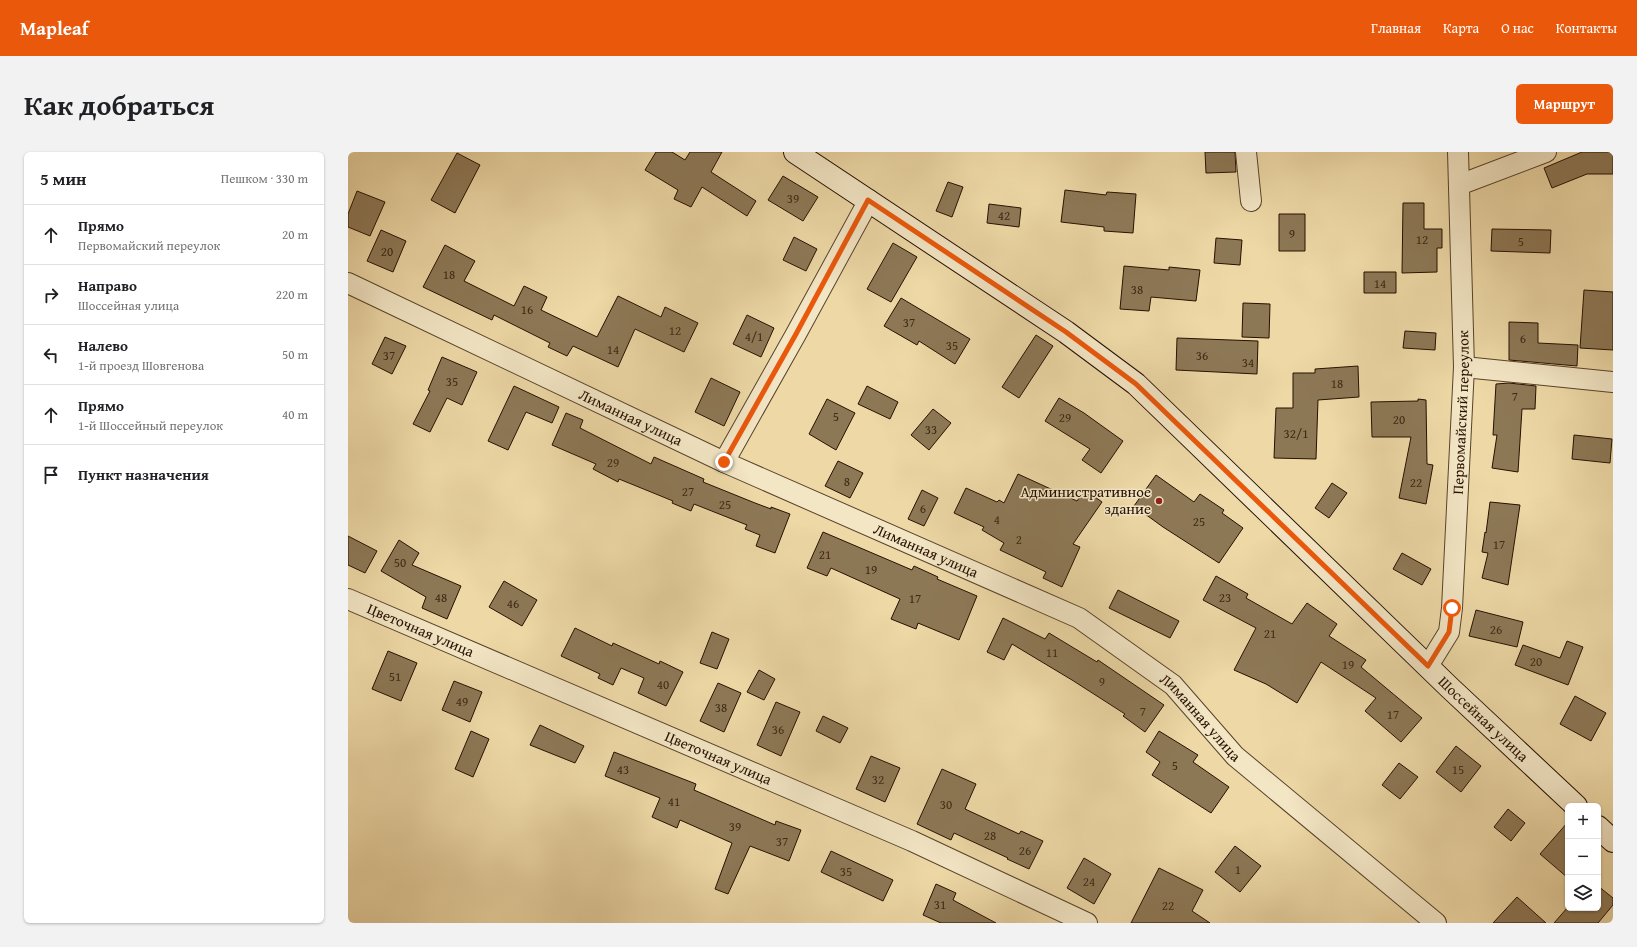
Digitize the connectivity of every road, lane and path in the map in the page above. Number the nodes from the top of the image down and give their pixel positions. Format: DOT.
graph roads {
  1 [pos="795,152"];
  2 [pos="1246,152"];
  3 [pos="1458,152"];
  4 [pos="1546,152"];
  5 [pos="1459,185"];
  6 [pos="868,200"];
  7 [pos="1251,202"];
  8 [pos="348,283"];
  9 [pos="1464,367"];
  10 [pos="1613,382"];
  11 [pos="724,462"];
  12 [pos="348,599"];
  13 [pos="1428,666"];
  14 [pos="1573,803"];
  15 [pos="1601,830"];
  16 [pos="1613,841"];
  17 [pos="1087,923"];
  18 [pos="1436,923"];
  1 -- 6 [label="main road, Шоссейная улица"];
  2 -- 7 [label="street"];
  3 -- 5 [label="street, Первомайский переулок"];
  4 -- 5 [label="street"];
  5 -- 9 [label="street, Первомайский переулок"];
  6 -- 11 [label="street"];
  6 -- 13 [label="main road, Шоссейная улица"];
  8 -- 11 [label="street, Лиманная улица"];
  9 -- 10 [label="street"];
  9 -- 13 [label="street, Первомайский переулок"];
  11 -- 18 [label="street, Лиманная улица"];
  12 -- 17 [label="street, Цветочная улица"];
  13 -- 14 [label="main road, Шоссейная улица"];
  15 -- 16 [label="main road"];
}
